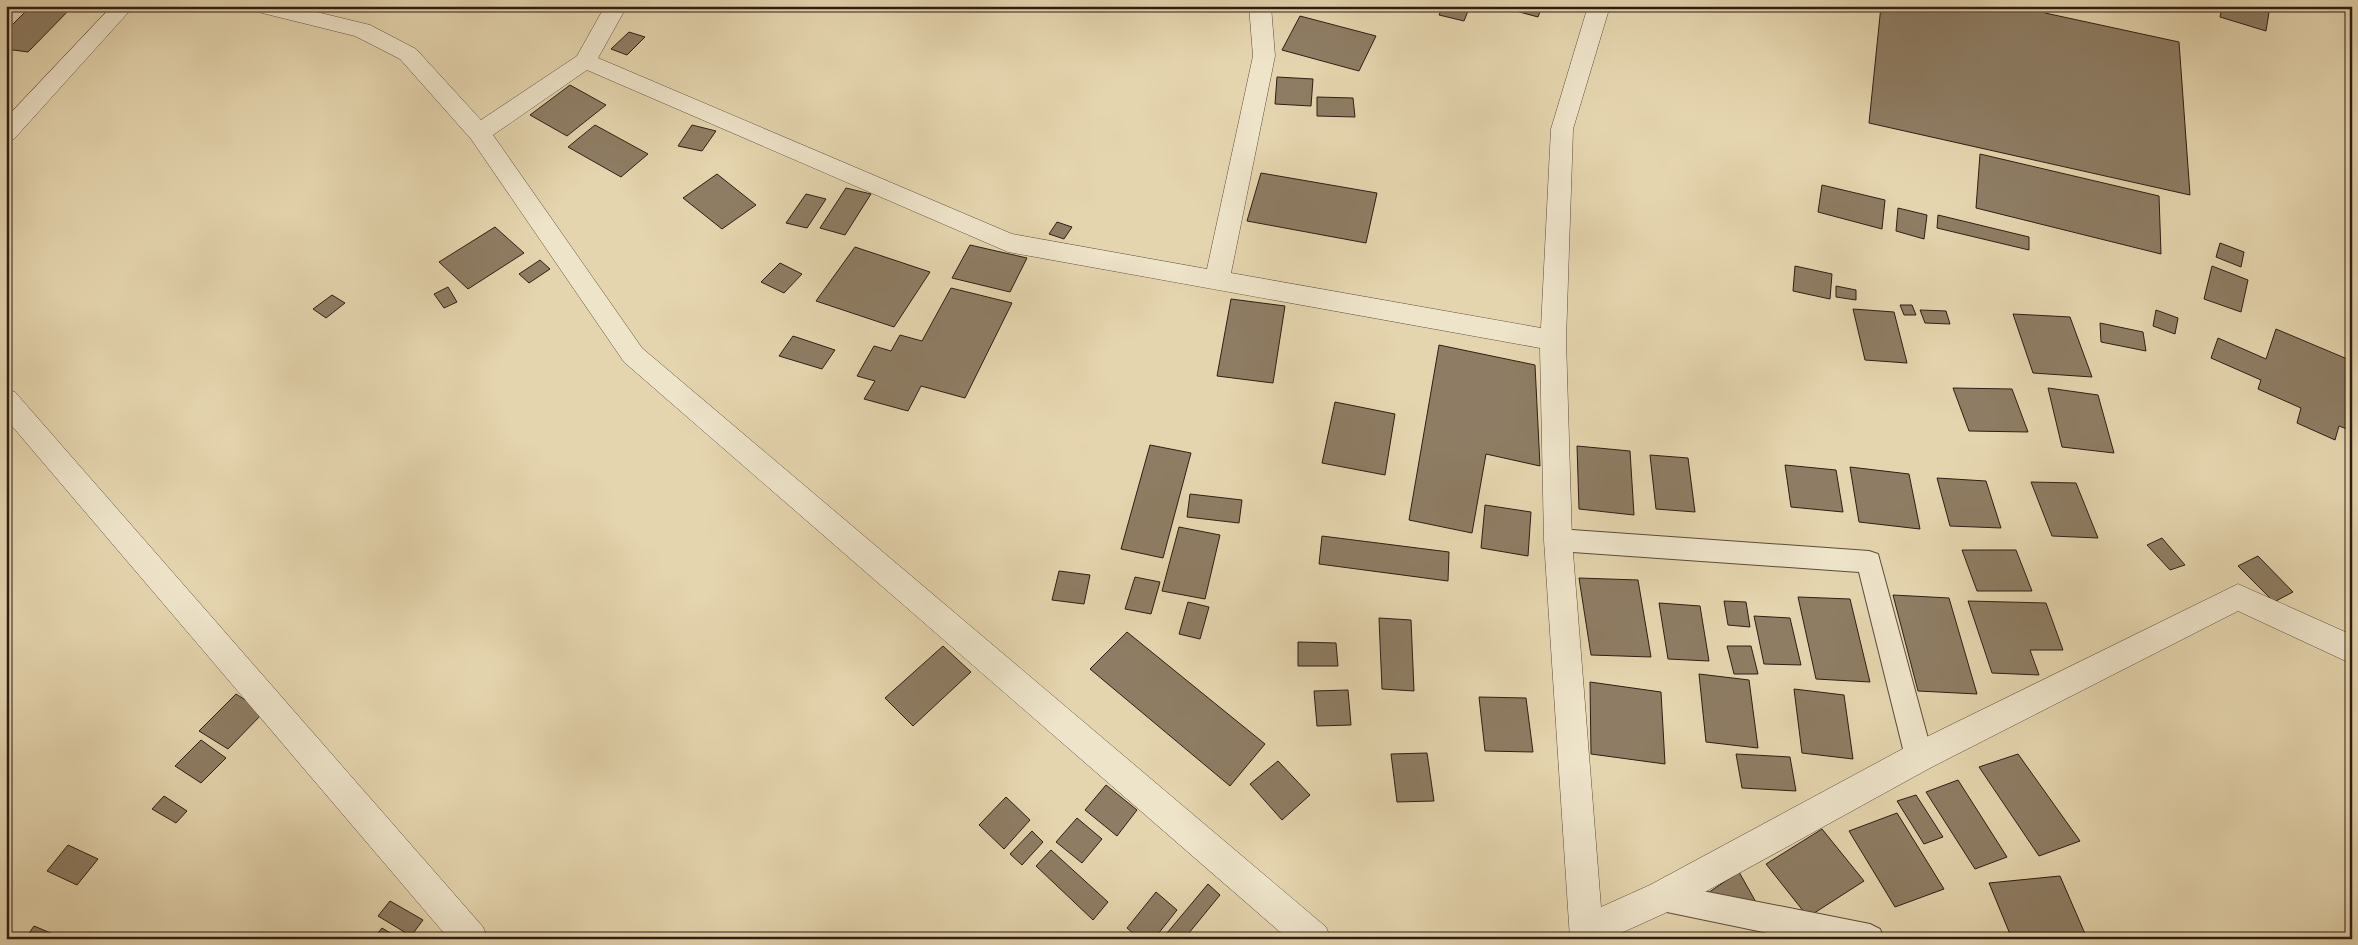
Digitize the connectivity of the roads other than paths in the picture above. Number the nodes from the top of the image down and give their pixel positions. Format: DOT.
graph roads {
  1 [pos="124,6"];
  2 [pos="262,6"];
  3 [pos="616,6"];
  4 [pos="1260,6"];
  5 [pos="1599,6"];
  6 [pos="585,61"];
  7 [pos="6,133"];
  8 [pos="479,133"];
  9 [pos="1217,281"];
  10 [pos="1553,340"];
  11 [pos="6,400"];
  12 [pos="1558,540"];
  13 [pos="2352,650"];
  14 [pos="1919,757"];
  15 [pos="1662,897"];
  16 [pos="1587,935"];
  17 [pos="471,939"];
  18 [pos="1314,939"];
  19 [pos="1870,939"];
  1 -- 7 [label="street"];
  2 -- 8 [label="street"];
  3 -- 6 [label="street"];
  4 -- 9 [label="street"];
  5 -- 10 [label="street"];
  6 -- 8 [label="street"];
  6 -- 9 [label="street"];
  8 -- 18 [label="street"];
  9 -- 10 [label="street"];
  10 -- 12 [label="street"];
  11 -- 17 [label="street"];
  12 -- 14 [label="lane"];
  12 -- 16 [label="street"];
  13 -- 14 [label="street"];
  14 -- 15 [label="street"];
  15 -- 16 [label="street"];
  15 -- 19 [label="lane"];
}
